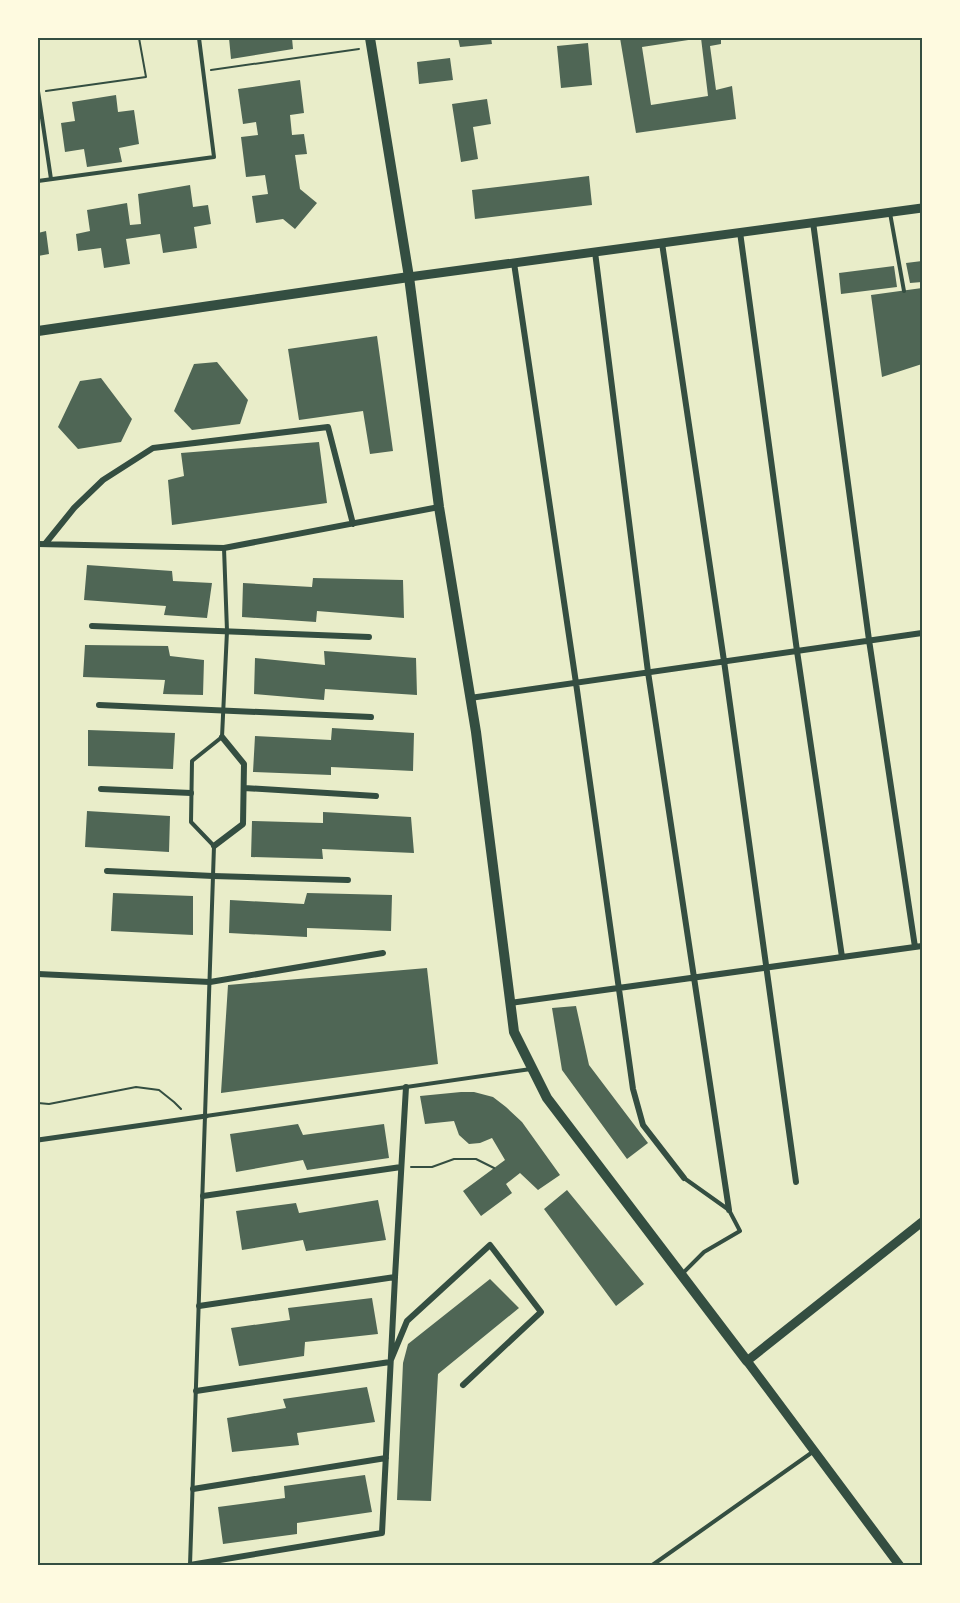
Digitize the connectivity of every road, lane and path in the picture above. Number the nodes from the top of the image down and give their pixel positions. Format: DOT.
graph roads {
  1 [pos="139,38"];
  2 [pos="199,38"];
  3 [pos="370,42"];
  4 [pos="203,71"];
  5 [pos="38,92"];
  6 [pos="51,179"];
  7 [pos="38,181"];
  8 [pos="922,207"];
  9 [pos="890,212"];
  10 [pos="813,222"];
  11 [pos="740,232"];
  12 [pos="662,243"];
  13 [pos="596,252"];
  14 [pos="514,263"];
  15 [pos="409,277"];
  16 [pos="904,291"];
  17 [pos="38,331"];
  18 [pos="439,507"];
  19 [pos="353,524"];
  20 [pos="38,544"];
  21 [pos="45,544"];
  22 [pos="224,548"];
  23 [pos="92,626"];
  24 [pos="227,631"];
  25 [pos="922,633"];
  26 [pos="369,637"];
  27 [pos="869,640"];
  28 [pos="797,651"];
  29 [pos="724,661"];
  30 [pos="648,672"];
  31 [pos="576,682"];
  32 [pos="470,698"];
  33 [pos="99,705"];
  34 [pos="223,711"];
  35 [pos="371,717"];
  36 [pos="222,737"];
  37 [pos="244,788"];
  38 [pos="101,789"];
  39 [pos="191,793"];
  40 [pos="376,796"];
  41 [pos="214,846"];
  42 [pos="107,871"];
  43 [pos="213,876"];
  44 [pos="348,880"];
  45 [pos="919,946"];
  46 [pos="383,953"];
  47 [pos="842,957"];
  48 [pos="766,968"];
  49 [pos="38,974"];
  50 [pos="695,978"];
  51 [pos="210,982"];
  52 [pos="619,988"];
  53 [pos="510,1003"];
  54 [pos="532,1068"];
  55 [pos="406,1087"];
  56 [pos="38,1103"];
  57 [pos="206,1116"];
  58 [pos="189,1118"];
  59 [pos="38,1140"];
  60 [pos="401,1167"];
  61 [pos="494,1168"];
  62 [pos="684,1178"];
  63 [pos="796,1182"];
  64 [pos="203,1196"];
  65 [pos="729,1210"];
  66 [pos="922,1222"];
  67 [pos="681,1274"];
  68 [pos="394,1277"];
  69 [pos="199,1306"];
  70 [pos="747,1361"];
  71 [pos="390,1362"];
  72 [pos="463,1385"];
  73 [pos="196,1391"];
  74 [pos="814,1451"];
  75 [pos="386,1458"];
  76 [pos="193,1488"];
  77 [pos="187,1565"];
  78 [pos="651,1566"];
  79 [pos="900,1566"];
  1 -- 5 [label="path"];
  2 -- 4 [label="lane"];
  3 -- 4 [label="path"];
  3 -- 15 [label="main road"];
  4 -- 6 [label="lane"];
  5 -- 6 [label="lane"];
  6 -- 7 [label="lane"];
  8 -- 9 [label="street"];
  9 -- 10 [label="street"];
  9 -- 16 [label="lane"];
  10 -- 11 [label="street"];
  10 -- 27 [label="street"];
  11 -- 12 [label="street"];
  11 -- 28 [label="street"];
  12 -- 13 [label="street"];
  12 -- 29 [label="street"];
  13 -- 14 [label="street"];
  13 -- 30 [label="street"];
  14 -- 15 [label="street"];
  14 -- 31 [label="street"];
  15 -- 17 [label="main road"];
  15 -- 18 [label="main road"];
  18 -- 19 [label="street"];
  18 -- 32 [label="main road"];
  19 -- 21 [label="street"];
  19 -- 22 [label="street"];
  20 -- 21 [label="street"];
  21 -- 22 [label="street"];
  22 -- 24 [label="lane"];
  23 -- 24 [label="street"];
  24 -- 26 [label="street"];
  24 -- 34 [label="lane"];
  25 -- 27 [label="street"];
  27 -- 28 [label="street"];
  27 -- 45 [label="street"];
  28 -- 29 [label="street"];
  28 -- 47 [label="street"];
  29 -- 30 [label="street"];
  29 -- 48 [label="street"];
  30 -- 31 [label="street"];
  30 -- 50 [label="street"];
  31 -- 32 [label="street"];
  31 -- 52 [label="street"];
  32 -- 53 [label="main road"];
  33 -- 34 [label="street"];
  34 -- 35 [label="street"];
  34 -- 36 [label="lane"];
  36 -- 37 [label="street"];
  36 -- 39 [label="lane"];
  37 -- 40 [label="street"];
  37 -- 41 [label="street"];
  38 -- 39 [label="street"];
  39 -- 41 [label="lane"];
  41 -- 43 [label="lane"];
  42 -- 43 [label="street"];
  43 -- 44 [label="street"];
  43 -- 51 [label="lane"];
  45 -- 47 [label="street"];
  46 -- 51 [label="street"];
  47 -- 48 [label="street"];
  48 -- 50 [label="street"];
  48 -- 63 [label="street"];
  49 -- 51 [label="street"];
  50 -- 52 [label="street"];
  50 -- 65 [label="street"];
  51 -- 57 [label="lane"];
  52 -- 53 [label="street"];
  52 -- 62 [label="street"];
  53 -- 54 [label="main road"];
  54 -- 55 [label="lane"];
  54 -- 67 [label="main road"];
  55 -- 57 [label="lane"];
  55 -- 60 [label="street"];
  56 -- 58 [label="path"];
  57 -- 58 [label="street"];
  57 -- 64 [label="lane"];
  58 -- 59 [label="street"];
  60 -- 61 [label="path"];
  60 -- 64 [label="street"];
  60 -- 68 [label="street"];
  62 -- 65 [label="lane"];
  64 -- 69 [label="lane"];
  65 -- 67 [label="lane"];
  66 -- 70 [label="street"];
  67 -- 70 [label="main road"];
  68 -- 69 [label="street"];
  68 -- 71 [label="street"];
  69 -- 73 [label="lane"];
  70 -- 74 [label="street"];
  71 -- 72 [label="street"];
  71 -- 73 [label="street"];
  71 -- 75 [label="street"];
  73 -- 76 [label="lane"];
  74 -- 78 [label="lane"];
  74 -- 79 [label="street"];
  75 -- 76 [label="street"];
  75 -- 77 [label="street"];
  76 -- 77 [label="lane"];
}
